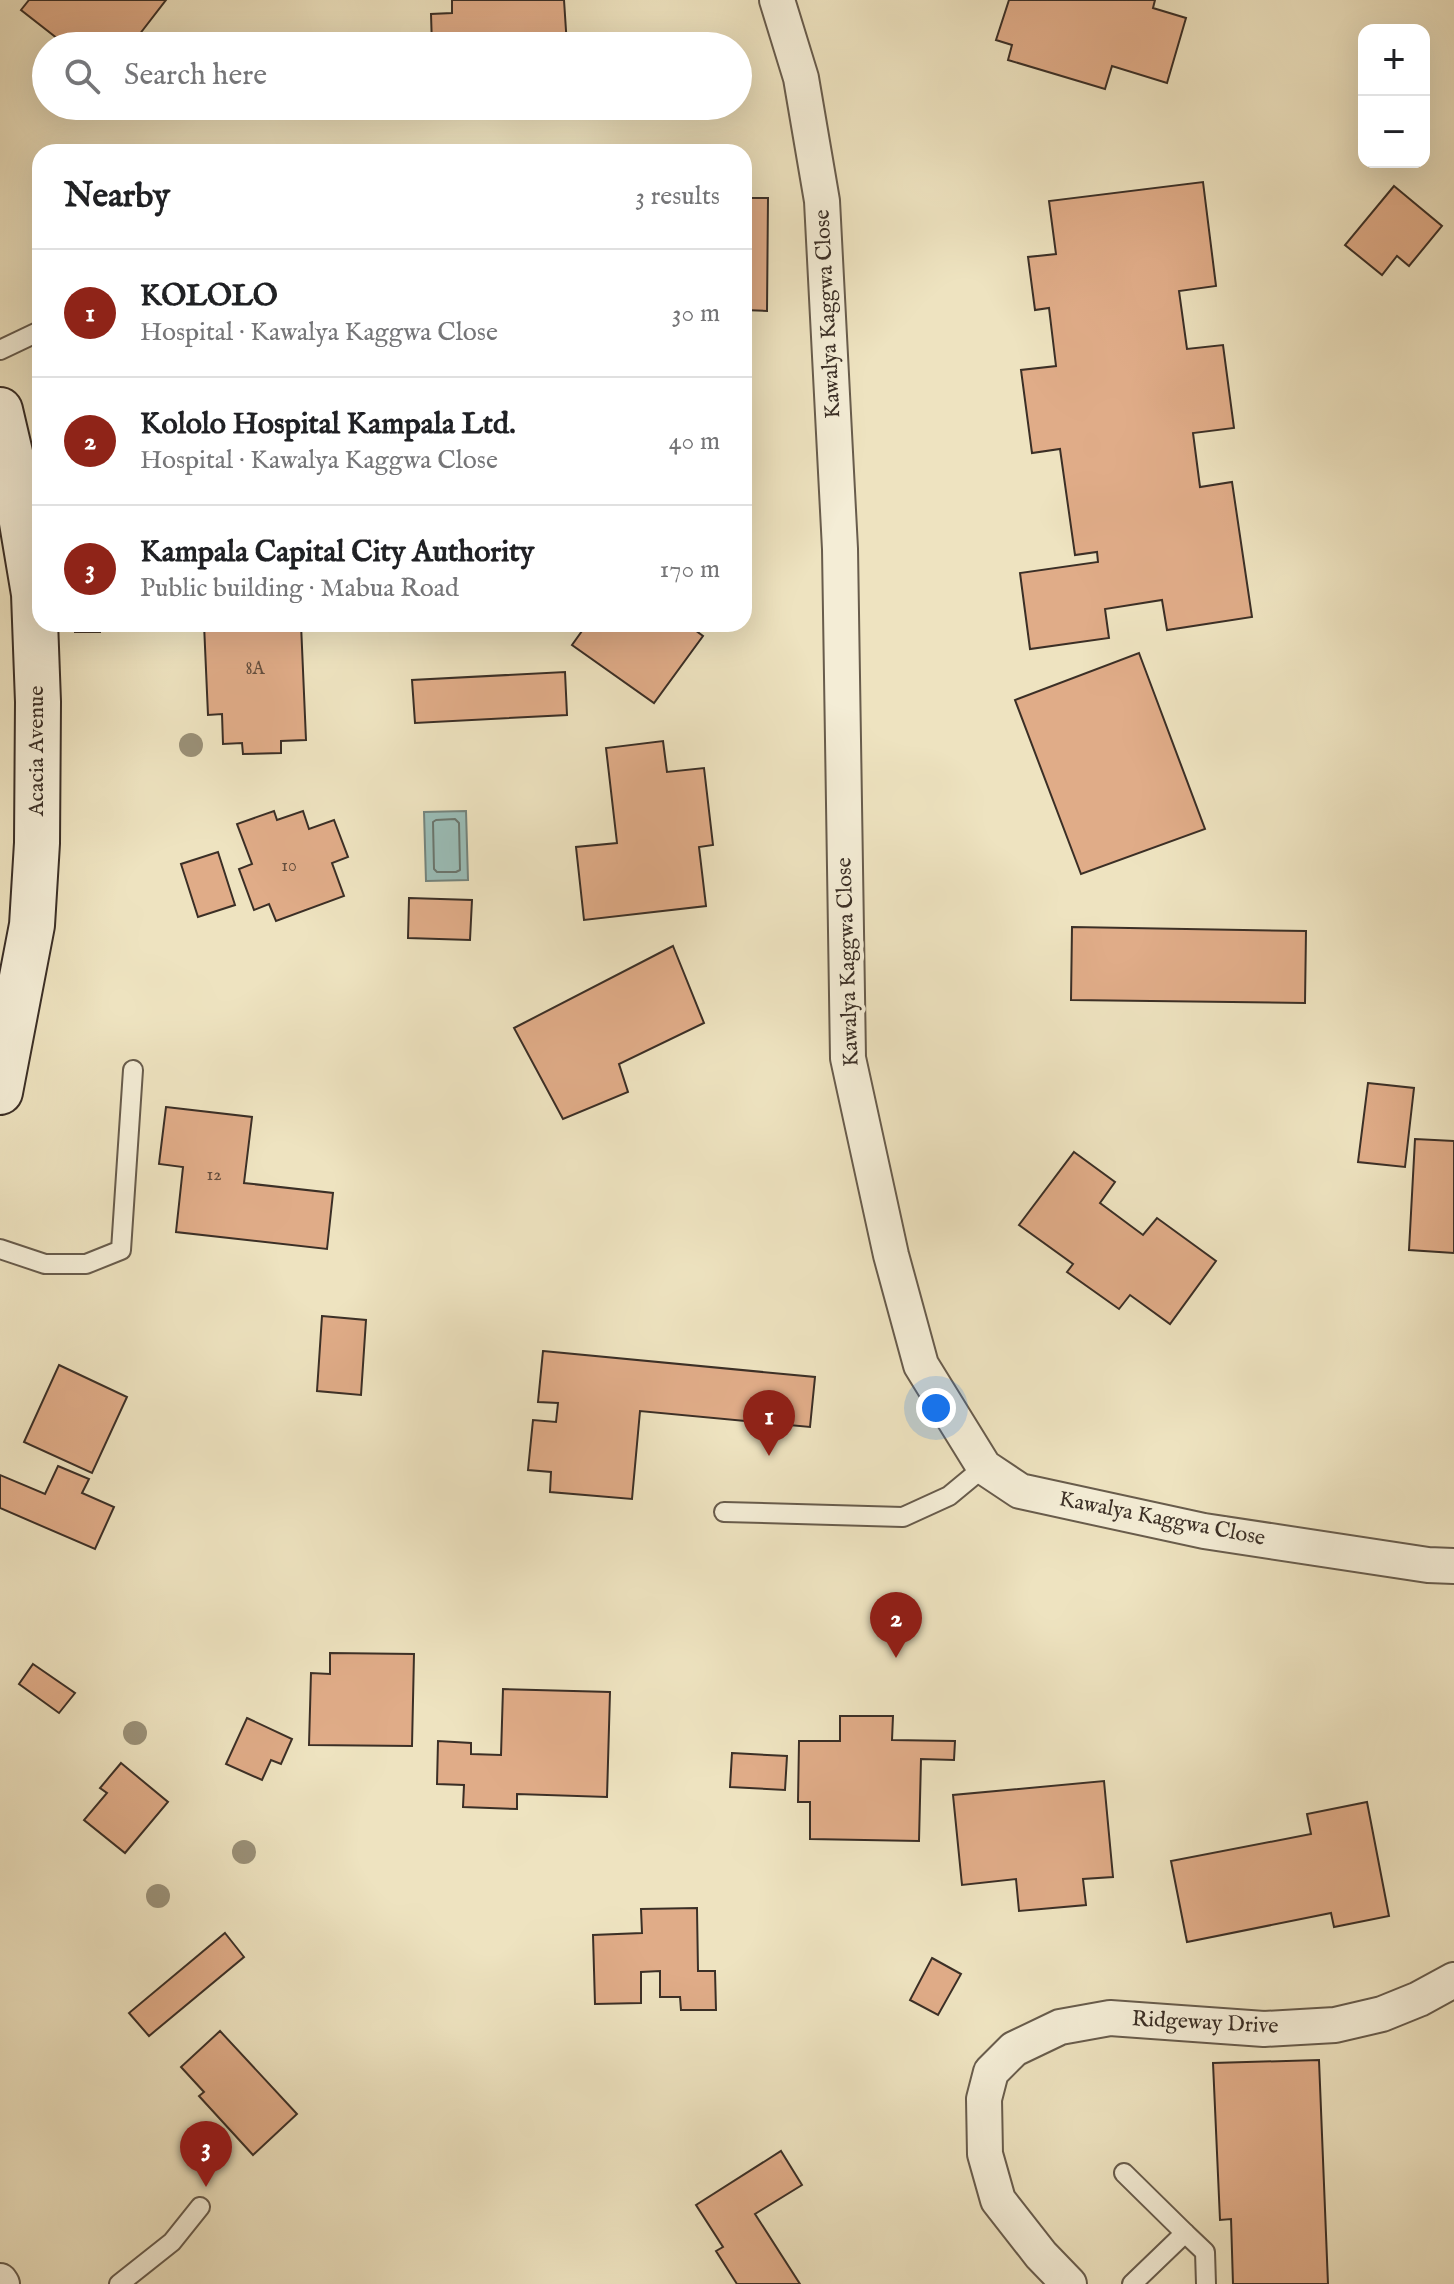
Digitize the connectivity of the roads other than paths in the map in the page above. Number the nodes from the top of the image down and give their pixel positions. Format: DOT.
graph roads {
  1 [pos="777,0"];
  2 [pos="32,335"];
  3 [pos="0,350"];
  4 [pos="0,410"];
  5 [pos="32,534"];
  6 [pos="37,632"];
  7 [pos="133,1070"];
  8 [pos="0,1092"];
  9 [pos="0,1249"];
  10 [pos="984,1467"];
  11 [pos="724,1512"];
  12 [pos="1454,1566"];
  13 [pos="1454,1980"];
  14 [pos="1124,2173"];
  15 [pos="200,2207"];
  16 [pos="1185,2233"];
  17 [pos="119,2284"];
  18 [pos="1069,2284"];
  19 [pos="1132,2284"];
  20 [pos="1206,2284"];
  1 -- 10 [label="street, Kawalya Kaggwa Close"];
  2 -- 3 [label="lane"];
  4 -- 5 [label="main road, Acacia Avenue"];
  6 -- 8 [label="main road, Acacia Avenue"];
  7 -- 9 [label="lane"];
  10 -- 11 [label="lane"];
  10 -- 12 [label="street, Kawalya Kaggwa Close"];
  13 -- 18 [label="street, Ridgeway Drive"];
  14 -- 16 [label="lane"];
  15 -- 17 [label="lane"];
  16 -- 19 [label="lane"];
  16 -- 20 [label="lane"];
}
